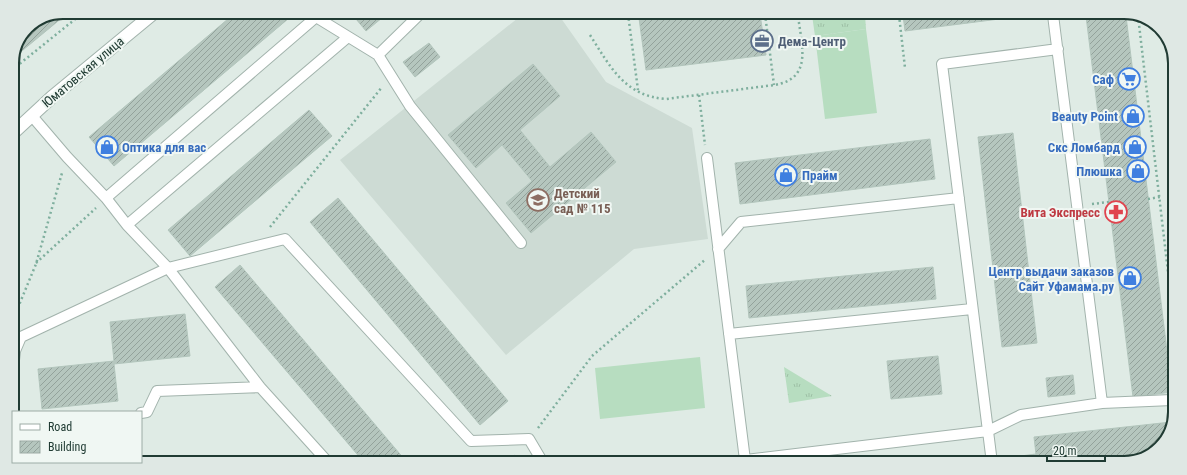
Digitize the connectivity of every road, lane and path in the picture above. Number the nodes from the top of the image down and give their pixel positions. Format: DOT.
graph roads {
  1 [pos="75,19"];
  2 [pos="147,19"];
  3 [pos="313,19"];
  4 [pos="323,19"];
  5 [pos="415,19"];
  6 [pos="629,19"];
  7 [pos="766,19"];
  8 [pos="798,19"];
  9 [pos="900,19"];
  10 [pos="1053,19"];
  11 [pos="1139,21"];
  12 [pos="590,35"];
  13 [pos="348,37"];
  14 [pos="1058,49"];
  15 [pos="378,54"];
  16 [pos="19,64"];
  17 [pos="906,68"];
  18 [pos="391,76"];
  19 [pos="774,85"];
  20 [pos="638,91"];
  21 [pos="699,94"];
  22 [pos="32,116"];
  23 [pos="19,128"];
  24 [pos="67,157"];
  25 [pos="707,158"];
  26 [pos="1160,197"];
  27 [pos="106,198"];
  28 [pos="958,198"];
  29 [pos="1148,199"];
  30 [pos="127,225"];
  31 [pos="521,244"];
  32 [pos="254,247"];
  33 [pos="718,248"];
  34 [pos="36,264"];
  35 [pos="168,268"];
  36 [pos="1168,270"];
  37 [pos="19,305"];
  38 [pos="972,309"];
  39 [pos="729,334"];
  40 [pos="19,342"];
  41 [pos="260,387"];
  42 [pos="1168,400"];
  43 [pos="1102,403"];
  44 [pos="142,413"];
  45 [pos="988,431"];
  46 [pos="529,439"];
  47 [pos="322,456"];
  48 [pos="515,456"];
  49 [pos="539,456"];
  50 [pos="744,456"];
  51 [pos="779,456"];
  52 [pos="991,456"];
  1 -- 16 [label="path"];
  2 -- 22 [label="street, Юматовская улица"];
  3 -- 27 [label="lane"];
  4 -- 13 [label="lane"];
  5 -- 15 [label="lane"];
  6 -- 20 [label="path"];
  7 -- 19 [label="path"];
  8 -- 19 [label="path"];
  9 -- 17 [label="path"];
  10 -- 14 [label="lane"];
  11 -- 26 [label="path"];
  12 -- 20 [label="path"];
  13 -- 15 [label="lane"];
  13 -- 30 [label="lane"];
  14 -- 28 [label="lane"];
  14 -- 43 [label="lane"];
  15 -- 18 [label="lane"];
  18 -- 31 [label="lane"];
  18 -- 32 [label="path"];
  19 -- 21 [label="path"];
  20 -- 21 [label="path"];
  21 -- 25 [label="path"];
  22 -- 23 [label="street, Юматовская улица"];
  22 -- 24 [label="lane"];
  24 -- 27 [label="lane"];
  24 -- 34 [label="path"];
  25 -- 33 [label="lane"];
  26 -- 29 [label="path"];
  26 -- 36 [label="path"];
  27 -- 30 [label="lane"];
  27 -- 34 [label="path"];
  28 -- 33 [label="lane"];
  28 -- 38 [label="lane"];
  30 -- 35 [label="lane"];
  32 -- 35 [label="lane"];
  32 -- 46 [label="lane"];
  33 -- 39 [label="lane"];
  33 -- 46 [label="path"];
  34 -- 37 [label="path"];
  35 -- 40 [label="lane"];
  35 -- 41 [label="lane"];
  38 -- 39 [label="lane"];
  38 -- 45 [label="lane"];
  39 -- 50 [label="lane"];
  41 -- 44 [label="lane"];
  41 -- 47 [label="lane"];
  42 -- 43 [label="lane"];
  43 -- 45 [label="lane"];
  45 -- 51 [label="lane"];
  45 -- 52 [label="lane"];
  46 -- 48 [label="path"];
  46 -- 49 [label="lane"];
}
